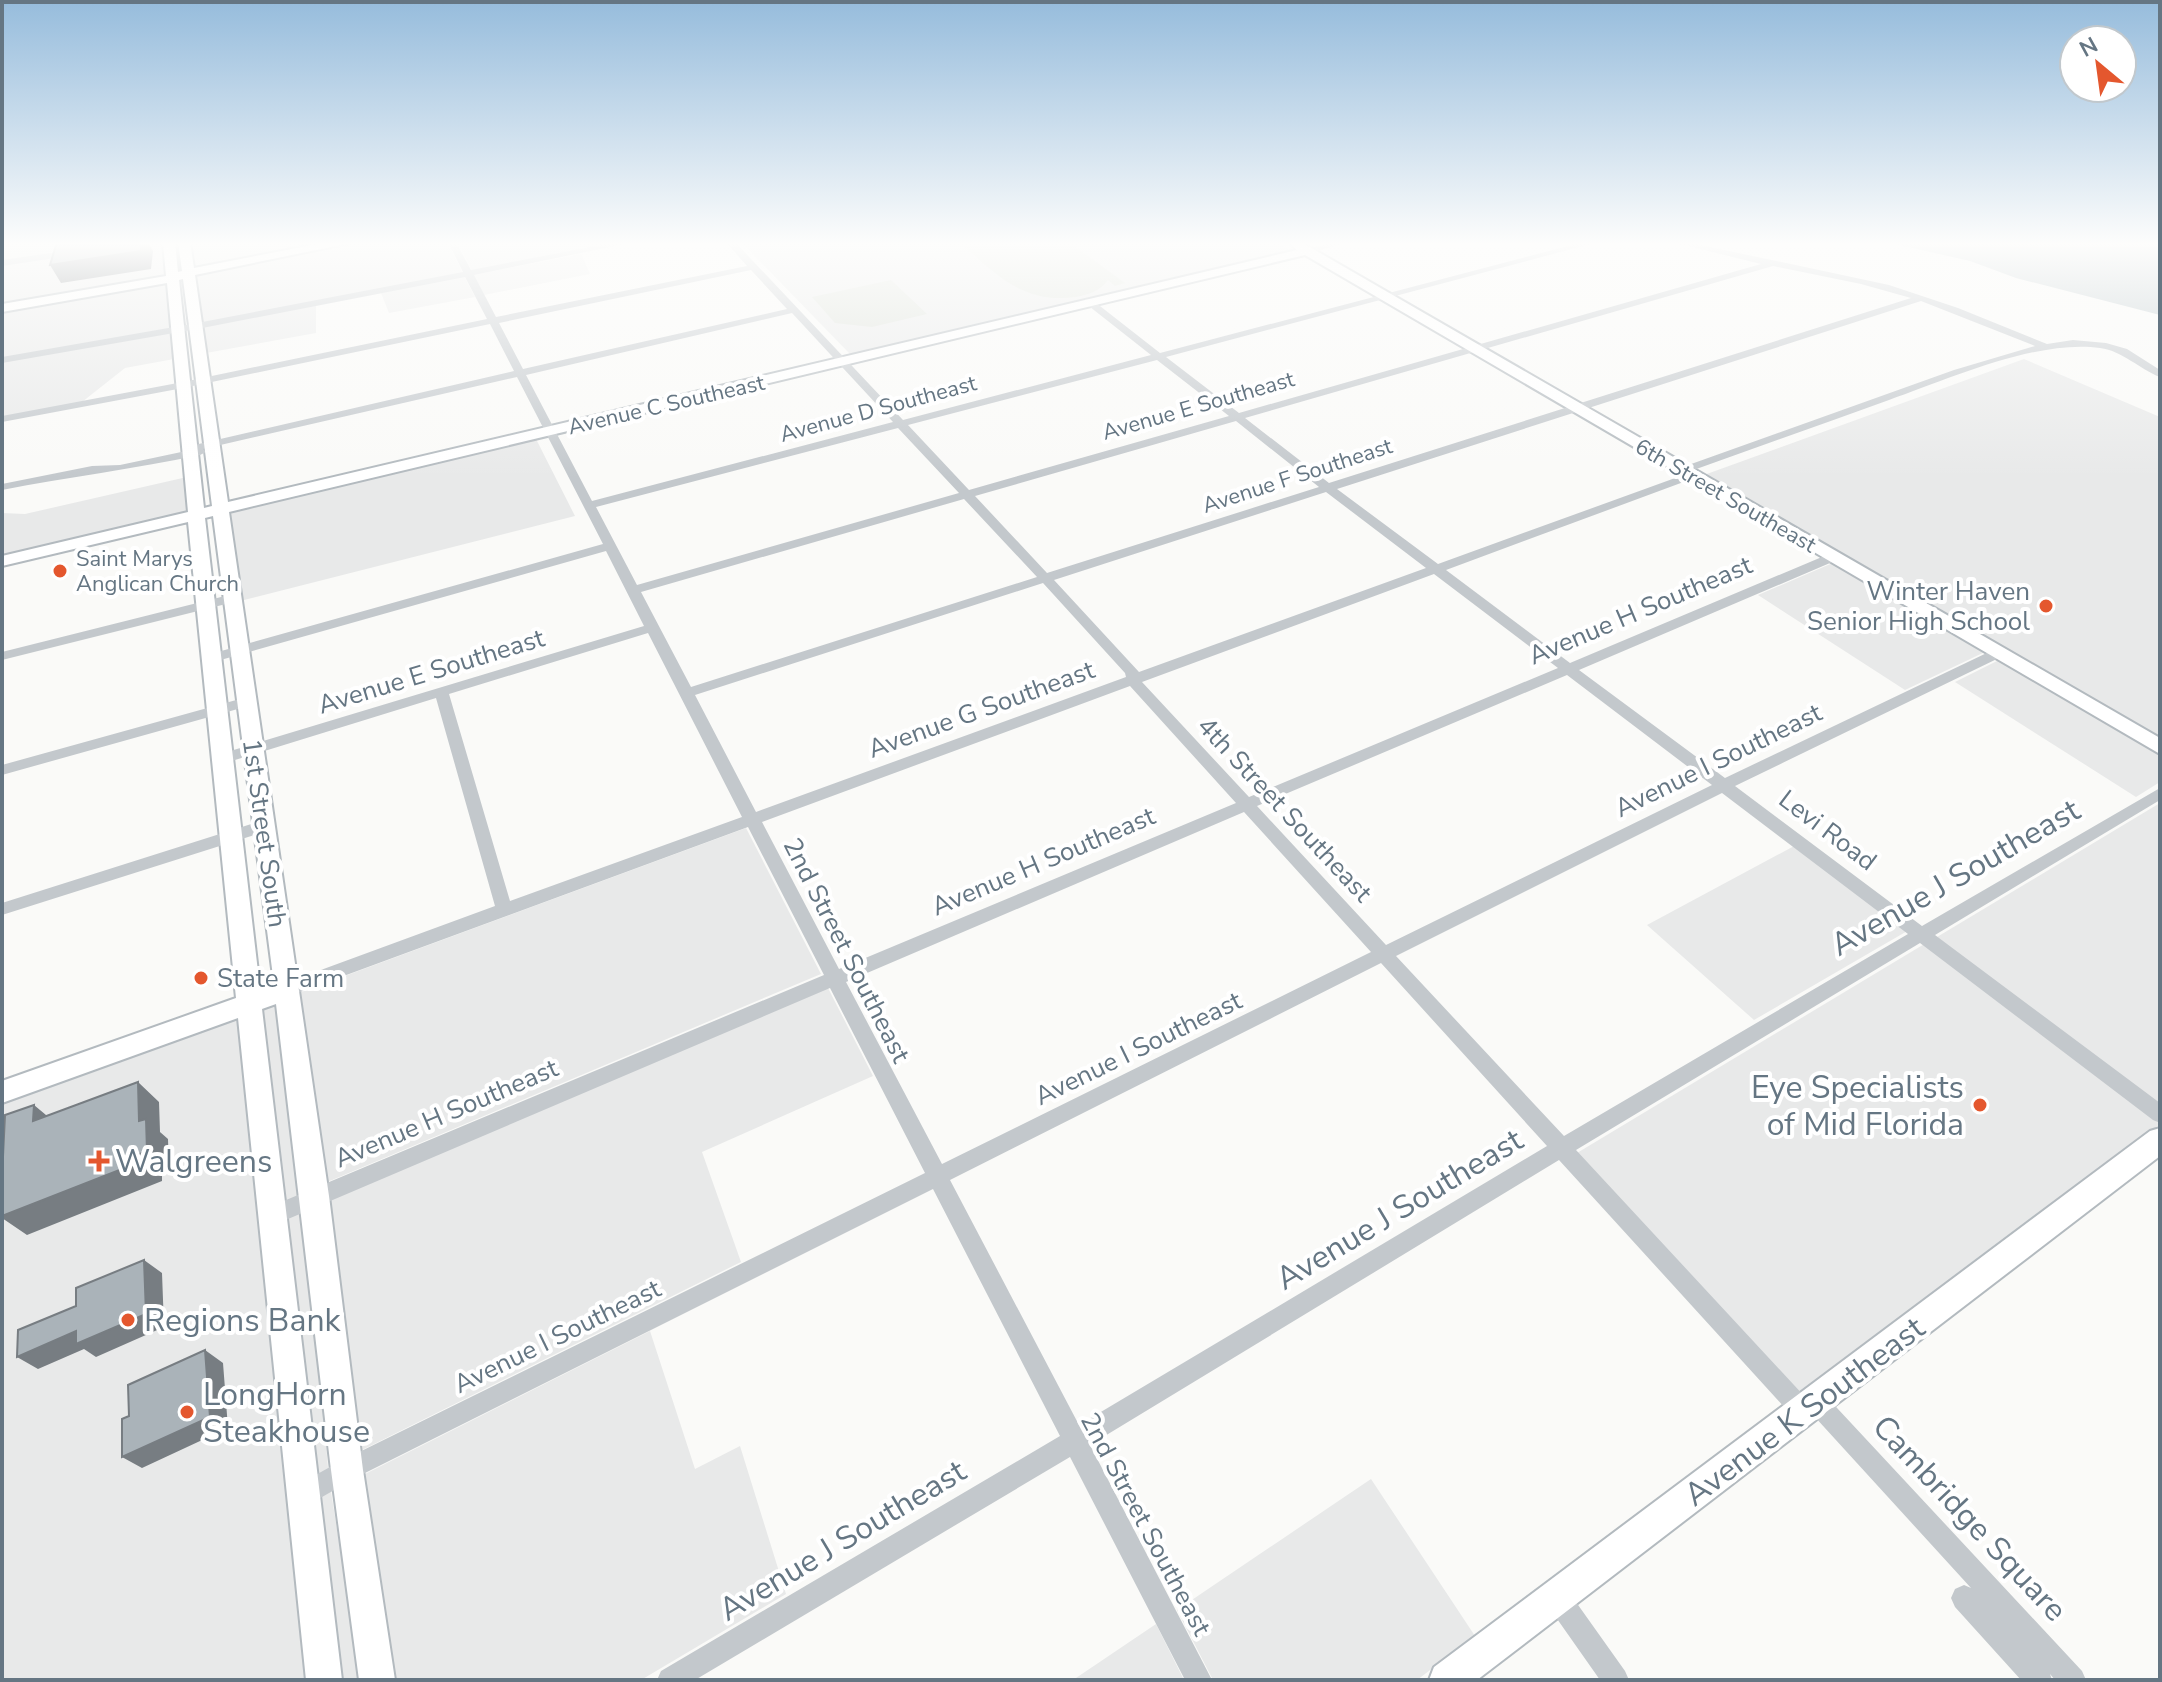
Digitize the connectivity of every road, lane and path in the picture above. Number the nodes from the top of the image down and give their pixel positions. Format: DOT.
graph roads {
  1 [pos="185,320"];
  2 [pos="187,320"];
  3 [pos="226,320"];
  4 [pos="747,320"];
  5 [pos="804,320"];
  6 [pos="1008,320"];
  7 [pos="1114,320"];
  8 [pos="1290,320"];
  9 [pos="1428,320"];
  10 [pos="1572,320"];
  11 [pos="1849,320"];
  12 [pos="1978,320"];
  13 [pos="493,321"];
  14 [pos="187,328"];
  15 [pos="2047,347"];
  16 [pos="1475,348"];
  17 [pos="1158,354"];
  18 [pos="2,360"];
  19 [pos="842,361"];
  20 [pos="2160,374"];
  21 [pos="521,375"];
  22 [pos="193,383"];
  23 [pos="1576,407"];
  24 [pos="1236,416"];
  25 [pos="2,419"];
  26 [pos="900,422"];
  27 [pos="551,431"];
  28 [pos="202,449"];
  29 [pos="1688,473"];
  30 [pos="2,487"];
  31 [pos="1327,487"];
  32 [pos="967,494"];
  33 [pos="590,505"];
  34 [pos="209,513"];
  35 [pos="611,546"];
  36 [pos="1833,557"];
  37 [pos="2,561"];
  38 [pos="1436,568"];
  39 [pos="1044,578"];
  40 [pos="635,590"];
  41 [pos="233,598"];
  42 [pos="205,605"];
  43 [pos="654,627"];
  44 [pos="240,650"];
  45 [pos="1998,653"];
  46 [pos="2,656"];
  47 [pos="212,658"];
  48 [pos="1574,672"];
  49 [pos="1133,681"];
  50 [pos="687,693"];
  51 [pos="442,694"];
  52 [pos="247,702"];
  53 [pos="217,710"];
  54 [pos="2160,747"];
  55 [pos="254,750"];
  56 [pos="222,759"];
  57 [pos="2,770"];
  58 [pos="1724,785"];
  59 [pos="2160,793"];
  60 [pos="1246,804"];
  61 [pos="751,820"];
  62 [pos="264,826"];
  63 [pos="232,837"];
  64 [pos="2,909"];
  65 [pos="505,911"];
  66 [pos="1923,934"];
  67 [pos="1385,956"];
  68 [pos="833,978"];
  69 [pos="286,990"];
  70 [pos="249,1003"];
  71 [pos="2,1092"];
  72 [pos="2160,1114"];
  73 [pos="2160,1140"];
  74 [pos="1562,1149"];
  75 [pos="936,1177"];
  76 [pos="315,1196"];
  77 [pos="274,1215"];
  78 [pos="1810,1407"];
  79 [pos="1073,1442"];
  80 [pos="347,1470"];
  81 [pos="303,1496"];
  82 [pos="1557,1597"];
  83 [pos="1964,1598"];
  84 [pos="324,1680"];
  85 [pos="377,1680"];
  86 [pos="670,1680"];
  87 [pos="1199,1680"];
  88 [pos="1447,1680"];
  89 [pos="1616,1680"];
  90 [pos="2039,1680"];
  91 [pos="2073,1680"];
  1 -- 14 [label="main road, 1st Street South"];
  2 -- 14 [label="main road, 1st Street South"];
  3 -- 14 [label="street"];
  4 -- 21 [label="street"];
  5 -- 19 [label="street, 4th Street Southeast"];
  6 -- 19 [label="main road, Avenue C Southeast"];
  7 -- 17 [label="street, Levi Road"];
  8 -- 17 [label="street, Avenue D Southeast"];
  9 -- 16 [label="main road, 6th Street Southeast"];
  10 -- 16 [label="street, Avenue E Southeast"];
  11 -- 23 [label="street, Avenue F Southeast"];
  12 -- 15 [label="street"];
  13 -- 21 [label="street, 2nd Street Southeast"];
  13 -- 22 [label="street"];
  14 -- 18 [label="street"];
  14 -- 22 [label="main road, 1st Street South"];
  15 -- 20 [label="street"];
  15 -- 29 [label="street, Avenue G Southeast"];
  16 -- 23 [label="main road, 6th Street Southeast"];
  16 -- 24 [label="street, Avenue E Southeast"];
  17 -- 24 [label="street, Levi Road"];
  17 -- 26 [label="street, Avenue D Southeast"];
  19 -- 26 [label="street, 4th Street Southeast"];
  19 -- 27 [label="main road, Avenue C Southeast"];
  21 -- 27 [label="street, 2nd Street Southeast"];
  21 -- 28 [label="street"];
  22 -- 25 [label="street"];
  22 -- 28 [label="main road, 1st Street South"];
  23 -- 29 [label="main road, 6th Street Southeast"];
  23 -- 31 [label="street, Avenue F Southeast"];
  24 -- 31 [label="street, Levi Road"];
  24 -- 32 [label="street, Avenue E Southeast"];
  26 -- 32 [label="street, 4th Street Southeast"];
  26 -- 33 [label="street, Avenue D Southeast"];
  27 -- 33 [label="street, 2nd Street Southeast"];
  27 -- 34 [label="main road, Avenue C Southeast"];
  28 -- 30 [label="street"];
  28 -- 34 [label="main road, 1st Street South"];
  29 -- 36 [label="main road, 6th Street Southeast"];
  29 -- 38 [label="street, Avenue G Southeast"];
  31 -- 38 [label="street, Levi Road"];
  31 -- 39 [label="street, Avenue F Southeast"];
  32 -- 39 [label="street, 4th Street Southeast"];
  32 -- 40 [label="street, Avenue E Southeast"];
  33 -- 35 [label="street, 2nd Street Southeast"];
  34 -- 37 [label="main road, Avenue C Southeast"];
  34 -- 41 [label="main road, 1st Street South"];
  34 -- 42 [label="main road, 1st Street South"];
  35 -- 40 [label="street, 2nd Street Southeast"];
  35 -- 44 [label="street"];
  36 -- 45 [label="main road, 6th Street Southeast"];
  36 -- 48 [label="street, Avenue H Southeast"];
  38 -- 48 [label="street, Levi Road"];
  38 -- 49 [label="street, Avenue G Southeast"];
  39 -- 49 [label="street, 4th Street Southeast"];
  39 -- 50 [label="street, Avenue F Southeast"];
  40 -- 43 [label="street, 2nd Street Southeast"];
  41 -- 42 [label="street"];
  41 -- 44 [label="main road, 1st Street South"];
  42 -- 46 [label="street"];
  42 -- 47 [label="main road, 1st Street South"];
  43 -- 50 [label="street, 2nd Street Southeast"];
  43 -- 51 [label="street, Avenue E Southeast"];
  44 -- 47 [label="street"];
  44 -- 52 [label="main road, 1st Street South"];
  45 -- 54 [label="main road, 6th Street Southeast"];
  45 -- 58 [label="street, Avenue I Southeast"];
  47 -- 53 [label="main road, 1st Street South"];
  48 -- 58 [label="street, Levi Road"];
  48 -- 60 [label="street, Avenue H Southeast"];
  49 -- 60 [label="street, 4th Street Southeast"];
  49 -- 61 [label="street, Avenue G Southeast"];
  50 -- 61 [label="street, 2nd Street Southeast"];
  51 -- 55 [label="street, Avenue E Southeast"];
  51 -- 65 [label="street"];
  52 -- 53 [label="street"];
  52 -- 55 [label="main road, 1st Street South"];
  53 -- 56 [label="main road, 1st Street South"];
  53 -- 57 [label="street"];
  55 -- 56 [label="street, Avenue E Southeast"];
  55 -- 62 [label="main road, 1st Street South"];
  56 -- 63 [label="main road, 1st Street South"];
  58 -- 66 [label="street, Levi Road"];
  58 -- 67 [label="street, Avenue I Southeast"];
  59 -- 66 [label="street, Avenue J Southeast"];
  60 -- 67 [label="street, 4th Street Southeast"];
  60 -- 68 [label="street, Avenue H Southeast"];
  61 -- 65 [label="street, Avenue G Southeast"];
  61 -- 68 [label="street, 2nd Street Southeast"];
  62 -- 63 [label="street"];
  62 -- 69 [label="main road, 1st Street South"];
  63 -- 64 [label="street"];
  63 -- 70 [label="main road, 1st Street South"];
  65 -- 69 [label="street, Avenue G Southeast"];
  66 -- 72 [label="street, Levi Road"];
  66 -- 74 [label="street, Avenue J Southeast"];
  67 -- 74 [label="street, 4th Street Southeast"];
  67 -- 75 [label="street, Avenue I Southeast"];
  68 -- 75 [label="street, 2nd Street Southeast"];
  68 -- 76 [label="street, Avenue H Southeast"];
  69 -- 70 [label="main road"];
  69 -- 76 [label="main road, 1st Street South"];
  70 -- 71 [label="main road"];
  70 -- 77 [label="main road, 1st Street South"];
  73 -- 78 [label="main road, Avenue K Southeast"];
  74 -- 78 [label="street, 4th Street Southeast"];
  74 -- 79 [label="street, Avenue J Southeast"];
  75 -- 79 [label="street, 2nd Street Southeast"];
  75 -- 80 [label="street, Avenue I Southeast"];
  76 -- 77 [label="street, Avenue H Southeast"];
  76 -- 80 [label="main road, 1st Street South"];
  77 -- 81 [label="main road, 1st Street South"];
  78 -- 82 [label="main road, Avenue K Southeast"];
  78 -- 91 [label="street, Cambridge Square"];
  79 -- 86 [label="street, Avenue J Southeast"];
  79 -- 87 [label="street, 2nd Street Southeast"];
  80 -- 81 [label="street, Avenue I Southeast"];
  80 -- 85 [label="main road, 1st Street South"];
  81 -- 84 [label="main road, 1st Street South"];
  82 -- 88 [label="main road, Avenue K Southeast"];
  82 -- 89 [label="street"];
  83 -- 90 [label="street"];
}
